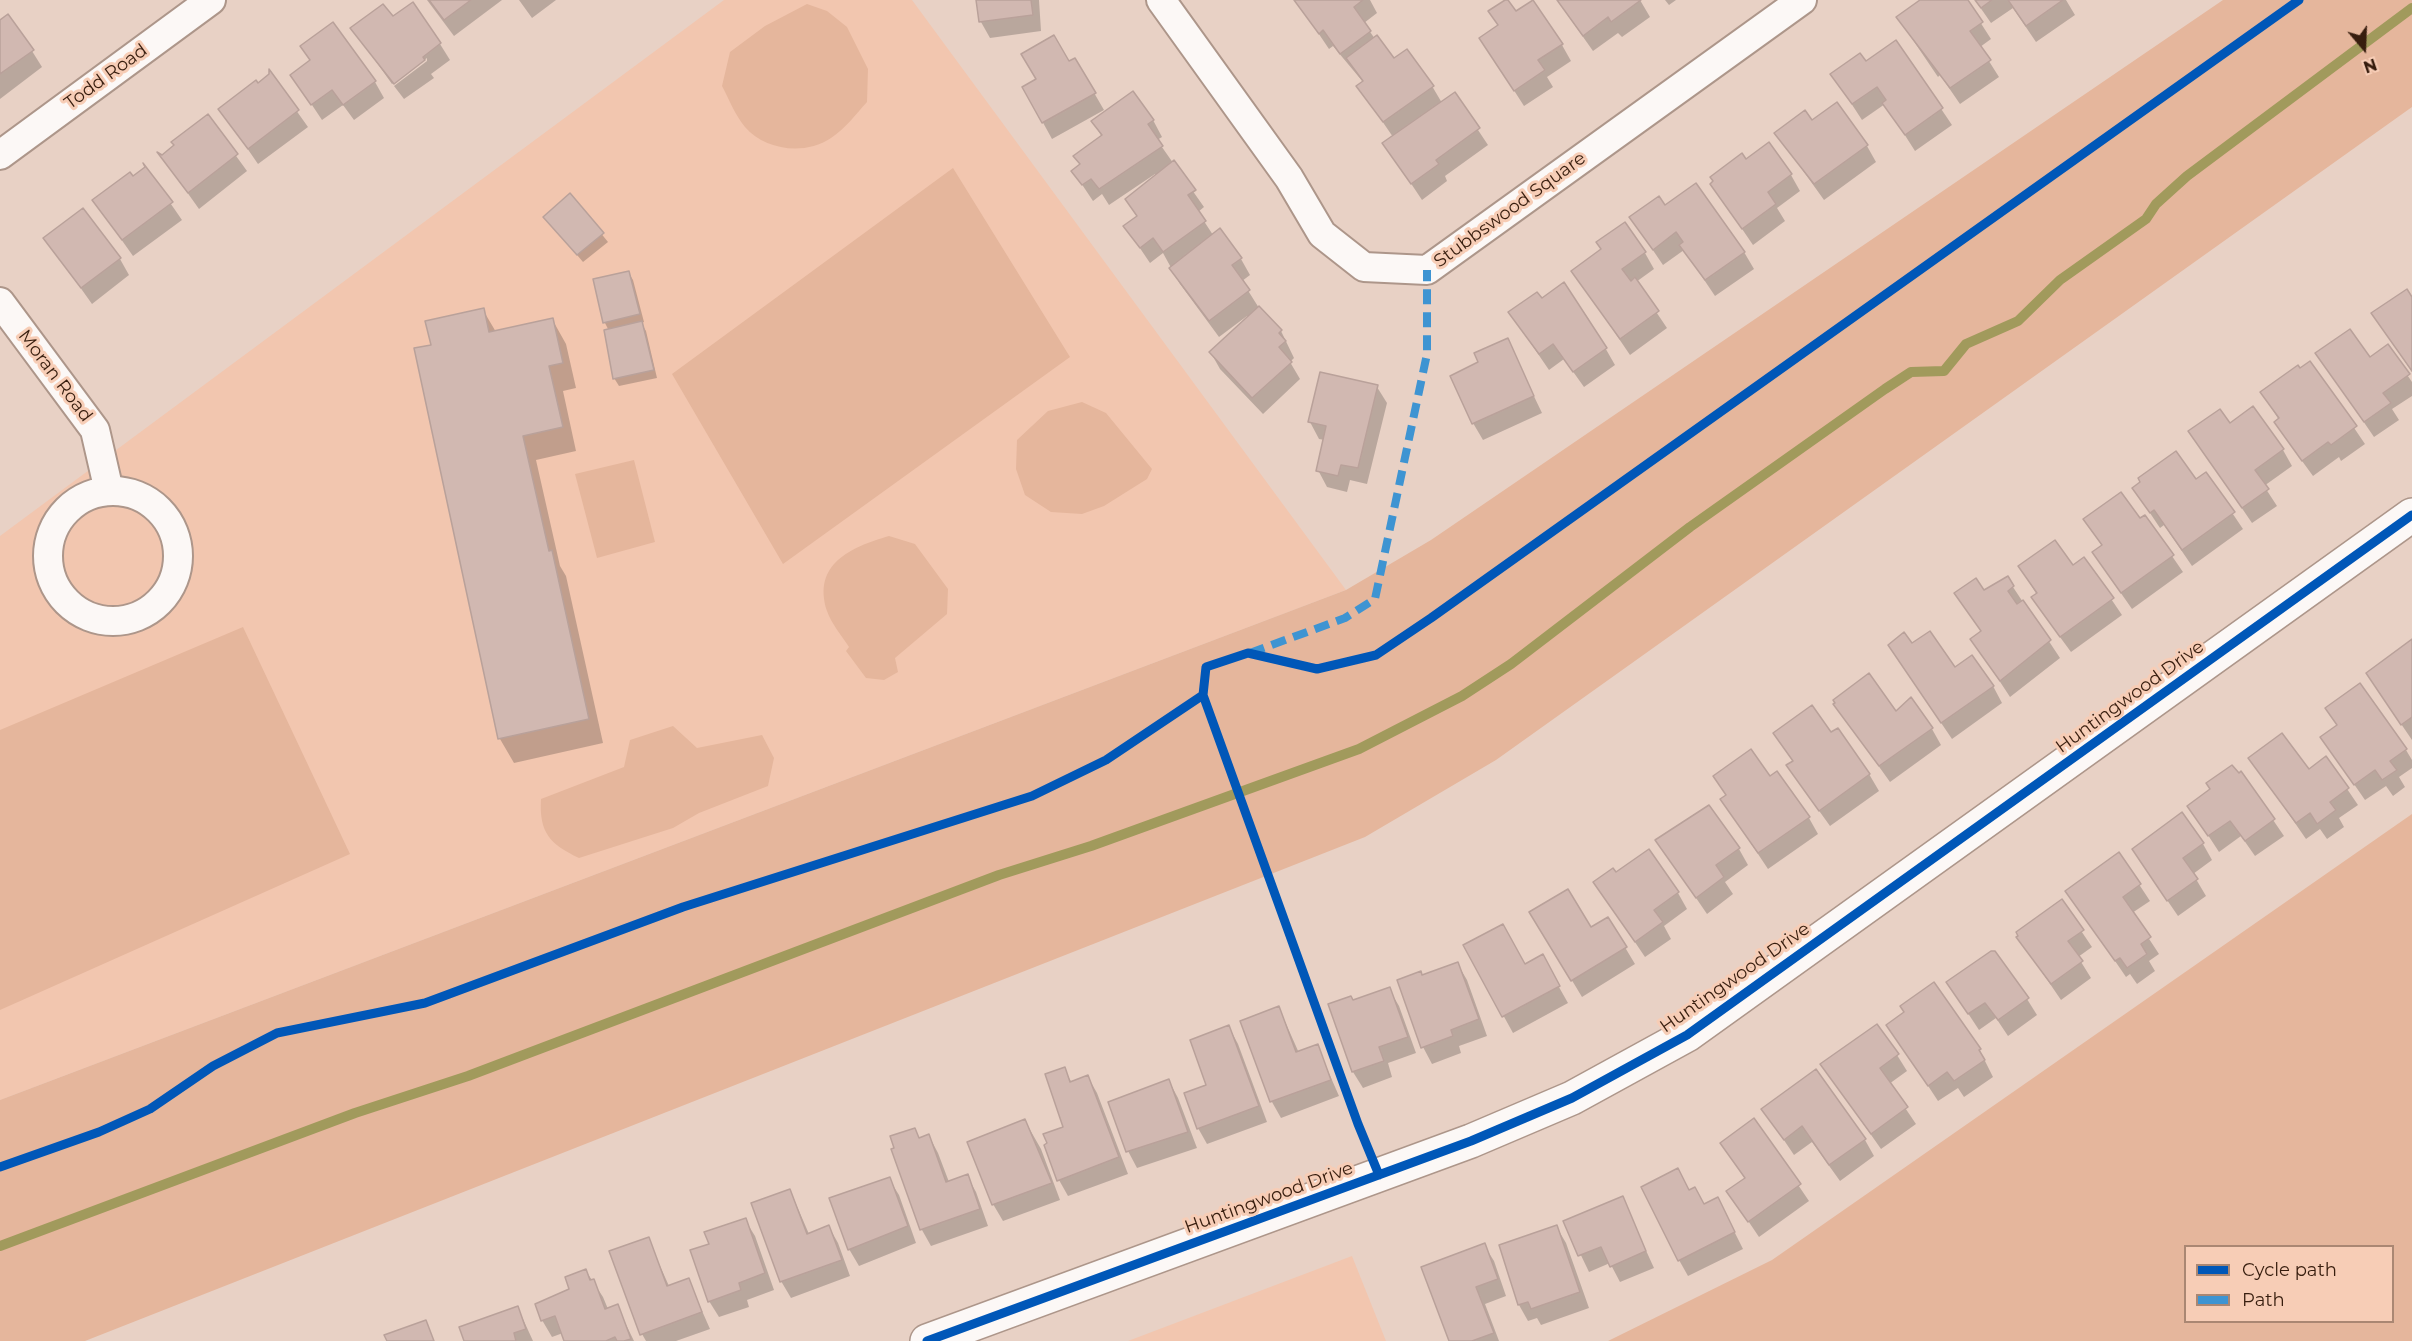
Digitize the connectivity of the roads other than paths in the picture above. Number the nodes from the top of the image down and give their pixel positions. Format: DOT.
graph roads {
  1 [pos="211,0"];
  2 [pos="1161,0"];
  3 [pos="1802,0"];
  4 [pos="0,155"];
  5 [pos="0,302"];
  6 [pos="109,490"];
  7 [pos="2412,515"];
  8 [pos="927,1341"];
  1 -- 4 [label="street, Todd Road"];
  2 -- 3 [label="street, Stubbswood Square"];
  5 -- 6 [label="street, Moran Road"];
  6 -- 6 [label="street"];
  7 -- 8 [label="street, Huntingwood Drive"];
}
